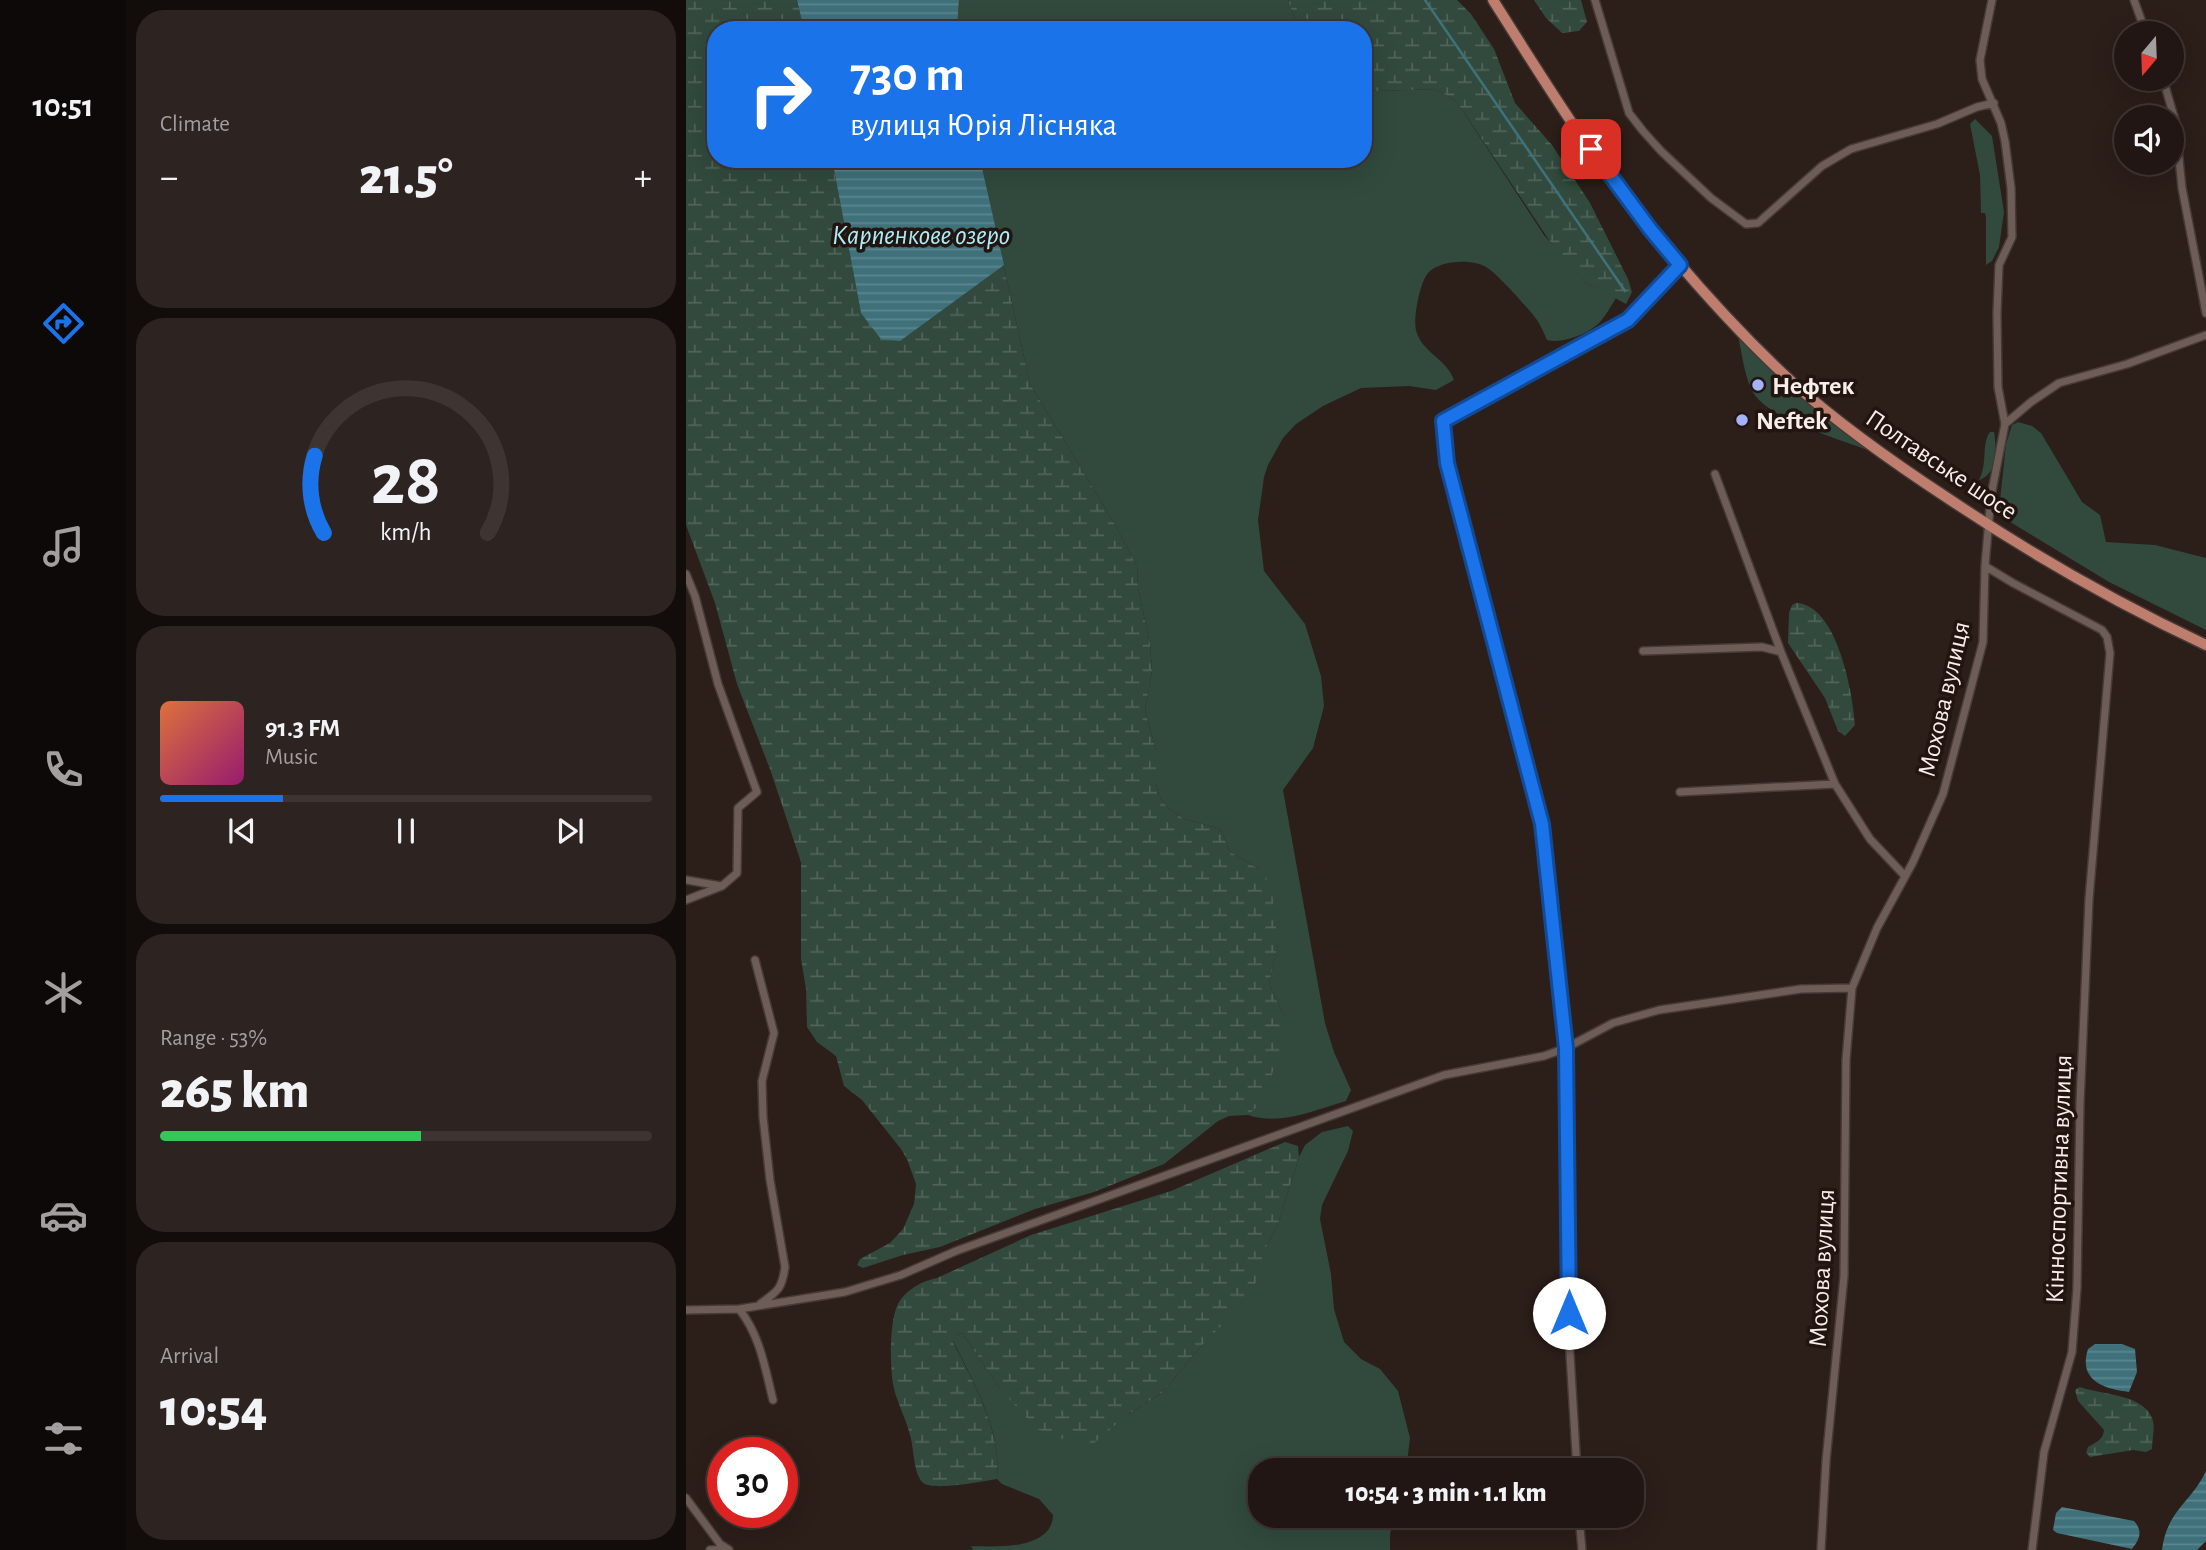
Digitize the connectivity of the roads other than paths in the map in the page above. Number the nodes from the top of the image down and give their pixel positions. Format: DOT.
graph roads {
  1 [pos="1493,0"];
  2 [pos="1595,0"];
  3 [pos="1992,0"];
  4 [pos="2134,0"];
  5 [pos="2142,21"];
  6 [pos="2167,91"];
  7 [pos="1994,103"];
  8 [pos="1680,265"];
  9 [pos="2206,313"];
  10 [pos="2206,335"];
  11 [pos="2005,424"];
  12 [pos="1715,474"];
  13 [pos="1990,526"];
  14 [pos="1985,566"];
  15 [pos="686,574"];
  16 [pos="2206,645"];
  17 [pos="1643,651"];
  18 [pos="1780,652"];
  19 [pos="1835,784"];
  20 [pos="1680,792"];
  21 [pos="1905,876"];
  22 [pos="686,880"];
  23 [pos="722,886"];
  24 [pos="686,900"];
  25 [pos="755,960"];
  26 [pos="1852,988"];
  27 [pos="1566,1048"];
  28 [pos="758,1305"];
  29 [pos="739,1309"];
  30 [pos="686,1310"];
  31 [pos="773,1400"];
  32 [pos="1576,1458"];
  33 [pos="686,1497"];
  34 [pos="1580,1528"];
  35 [pos="710,1550"];
  36 [pos="729,1550"];
  37 [pos="1581,1550"];
  38 [pos="1821,1550"];
  39 [pos="2032,1550"];
  1 -- 8 [label="main road, Полтавське шосе"];
  2 -- 7 [label="street"];
  3 -- 7 [label="street, Мохова вулиця"];
  4 -- 5 [label="street"];
  6 -- 9 [label="street"];
  7 -- 11 [label="street, Мохова вулиця"];
  8 -- 13 [label="main road, Полтавське шосе"];
  8 -- 27 [label="street"];
  10 -- 11 [label="street"];
  11 -- 13 [label="street, Мохова вулиця"];
  12 -- 18 [label="street"];
  13 -- 14 [label="street, Мохова вулиця"];
  13 -- 16 [label="main road, Полтавське шосе"];
  14 -- 21 [label="street, Мохова вулиця"];
  14 -- 39 [label="street, Кінноспортивна вулиця"];
  15 -- 23 [label="street"];
  17 -- 18 [label="street"];
  18 -- 19 [label="street"];
  19 -- 20 [label="street"];
  19 -- 21 [label="street"];
  21 -- 26 [label="street, Мохова вулиця"];
  22 -- 23 [label="street"];
  23 -- 24 [label="street"];
  25 -- 28 [label="street"];
  26 -- 27 [label="street"];
  26 -- 38 [label="street, Мохова вулиця"];
  27 -- 28 [label="street"];
  27 -- 32 [label="street"];
  28 -- 29 [label="street"];
  29 -- 30 [label="street"];
  29 -- 31 [label="street"];
  33 -- 36 [label="street"];
  34 -- 37 [label="street"];
  35 -- 36 [label="street"];
}
